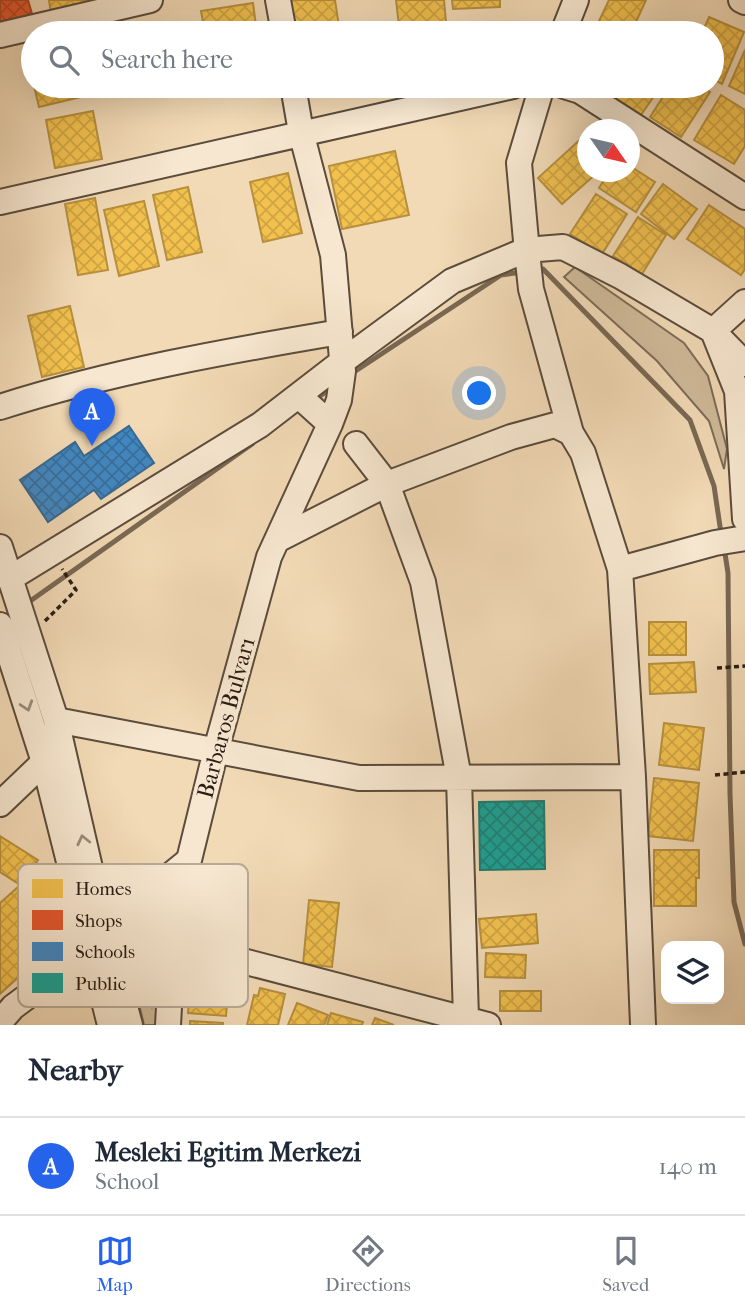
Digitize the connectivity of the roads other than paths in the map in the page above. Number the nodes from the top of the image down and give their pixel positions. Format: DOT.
graph roads {
  1 [pos="150,0"];
  2 [pos="278,0"];
  3 [pos="576,0"];
  4 [pos="60,21"];
  5 [pos="282,21"];
  6 [pos="568,21"];
  7 [pos="21,30"];
  8 [pos="0,35"];
  9 [pos="295,98"];
  10 [pos="458,98"];
  11 [pos="539,98"];
  12 [pos="591,98"];
  13 [pos="301,132"];
  14 [pos="745,197"];
  15 [pos="0,201"];
  16 [pos="526,251"];
  17 [pos="745,302"];
  18 [pos="713,331"];
  19 [pos="340,332"];
  20 [pos="745,364"];
  21 [pos="343,366"];
  22 [pos="0,407"];
  23 [pos="319,407"];
  24 [pos="571,433"];
  25 [pos="356,444"];
  26 [pos="387,484"];
  27 [pos="745,503"];
  28 [pos="735,535"];
  29 [pos="277,540"];
  30 [pos="0,547"];
  31 [pos="620,569"];
  32 [pos="13,590"];
  33 [pos="15,633"];
  34 [pos="56,720"];
  35 [pos="216,750"];
  36 [pos="44,762"];
  37 [pos="633,777"];
  38 [pos="459,778"];
  39 [pos="0,804"];
  40 [pos="189,860"];
  41 [pos="75,864"];
  42 [pos="83,864"];
  43 [pos="184,864"];
  44 [pos="188,864"];
  45 [pos="248,962"];
  46 [pos="18,1003"];
  47 [pos="107,1007"];
  48 [pos="123,1007"];
  49 [pos="169,1007"];
  50 [pos="477,1022"];
  51 [pos="0,1023"];
  52 [pos="110,1025"];
  53 [pos="130,1025"];
  54 [pos="168,1025"];
  55 [pos="643,1025"];
  1 -- 4 [label="street"];
  2 -- 5 [label="street"];
  3 -- 6 [label="street"];
  7 -- 8 [label="street"];
  9 -- 13 [label="street, Barbaros Bulvarı"];
  10 -- 13 [label="street"];
  11 -- 16 [label="street"];
  12 -- 14 [label="street"];
  13 -- 15 [label="street"];
  13 -- 19 [label="street, Barbaros Bulvarı"];
  16 -- 18 [label="street"];
  16 -- 21 [label="street"];
  16 -- 24 [label="street"];
  17 -- 18 [label="street"];
  18 -- 20 [label="street"];
  18 -- 27 [label="street"];
  19 -- 21 [label="street, Barbaros Bulvarı"];
  19 -- 22 [label="street"];
  21 -- 23 [label="street"];
  21 -- 23 [label="street, Barbaros Bulvarı"];
  23 -- 29 [label="street, Barbaros Bulvarı"];
  23 -- 32 [label="street"];
  24 -- 26 [label="street"];
  24 -- 31 [label="street"];
  25 -- 26 [label="street"];
  26 -- 29 [label="street"];
  26 -- 38 [label="street"];
  27 -- 28 [label="street"];
  28 -- 31 [label="street"];
  29 -- 35 [label="street, Barbaros Bulvarı"];
  30 -- 32 [label="street"];
  31 -- 37 [label="street"];
  32 -- 33 [label="street"];
  33 -- 34 [label="street"];
  33 -- 36 [label="street, one-way"];
  34 -- 35 [label="street"];
  42 -- 34 [label="street, one-way"];
  35 -- 38 [label="street"];
  35 -- 40 [label="street, Barbaros Bulvarı"];
  36 -- 39 [label="street"];
  36 -- 41 [label="street"];
  37 -- 38 [label="street"];
  37 -- 55 [label="street"];
  38 -- 50 [label="street"];
  40 -- 43 [label="street"];
  40 -- 44 [label="street, Barbaros Bulvarı"];
  45 -- 50 [label="street"];
  46 -- 51 [label="street"];
  47 -- 52 [label="street"];
  48 -- 53 [label="street"];
  49 -- 54 [label="street, Barbaros Bulvarı"];
}
